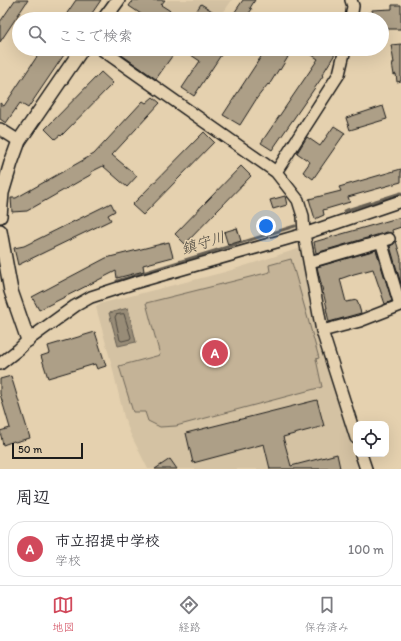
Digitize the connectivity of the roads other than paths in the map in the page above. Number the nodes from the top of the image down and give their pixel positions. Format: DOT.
graph roads {
  1 [pos="118,0"];
  2 [pos="351,0"];
  3 [pos="109,12"];
  4 [pos="352,12"];
  5 [pos="77,56"];
  6 [pos="111,56"];
  7 [pos="343,56"];
  8 [pos="0,130"];
  9 [pos="20,142"];
  10 [pos="276,172"];
  11 [pos="401,202"];
  12 [pos="0,216"];
  13 [pos="0,231"];
  14 [pos="304,234"];
  15 [pos="310,262"];
  16 [pos="401,305"];
  17 [pos="322,331"];
  18 [pos="28,340"];
  19 [pos="0,364"];
  20 [pos="353,429"];
  21 [pos="362,457"];
  22 [pos="366,469"];
  1 -- 3 [label="street"];
  2 -- 4 [label="street"];
  5 -- 9 [label="street"];
  6 -- 10 [label="street"];
  7 -- 10 [label="street"];
  8 -- 9 [label="street"];
  9 -- 12 [label="street"];
  10 -- 14 [label="street"];
  11 -- 14 [label="street"];
  13 -- 18 [label="street"];
  14 -- 15 [label="street"];
  14 -- 18 [label="street"];
  15 -- 16 [label="street"];
  15 -- 17 [label="street"];
  16 -- 17 [label="street"];
  17 -- 20 [label="street"];
  18 -- 19 [label="street"];
  21 -- 22 [label="street"];
}
